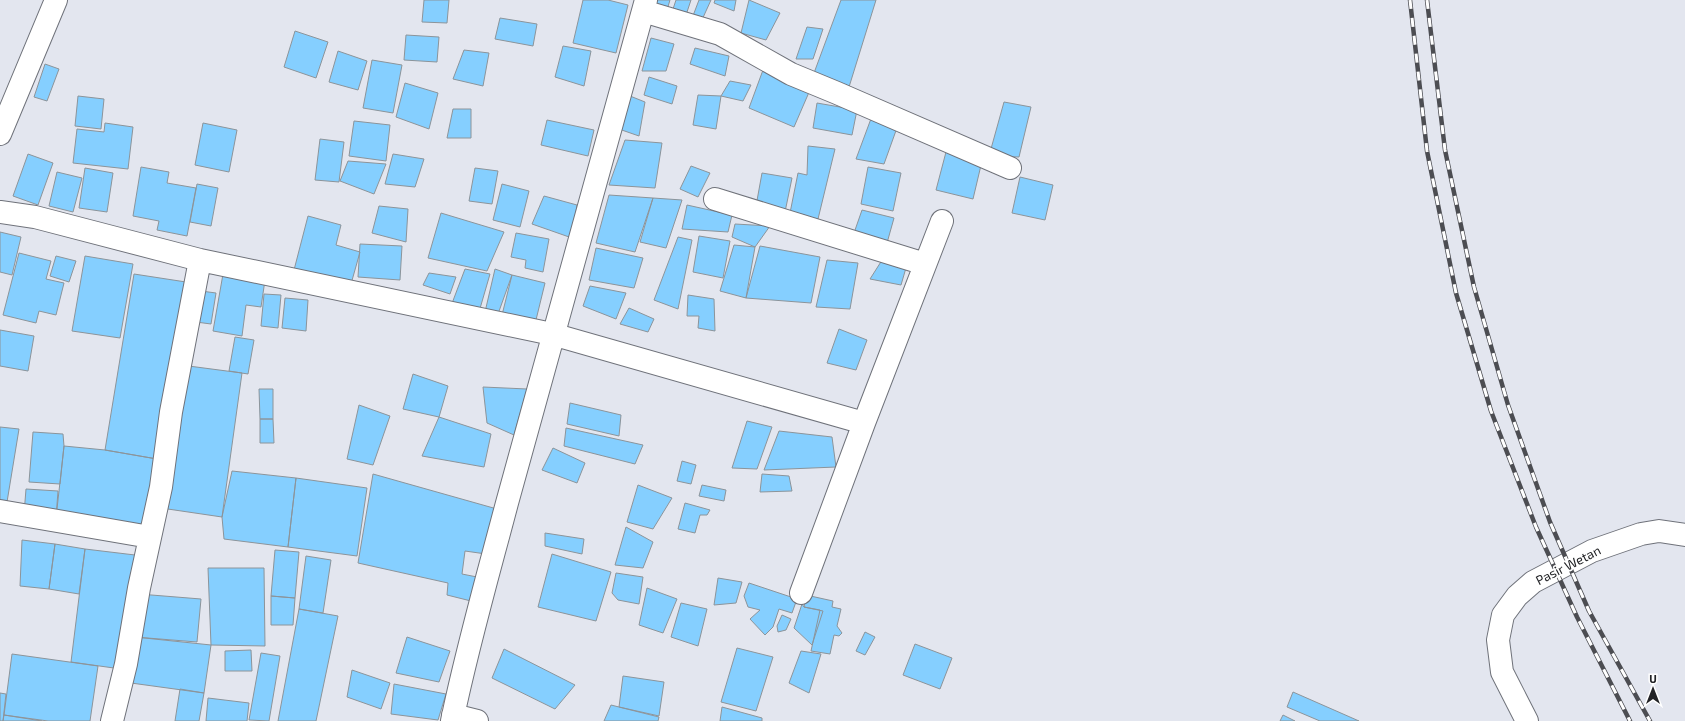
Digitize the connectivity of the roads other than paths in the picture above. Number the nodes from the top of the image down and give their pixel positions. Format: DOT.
graph roads {
  1 [pos="56,0"];
  2 [pos="644,5"];
  3 [pos="0,134"];
  4 [pos="1010,168"];
  5 [pos="715,199"];
  6 [pos="0,212"];
  7 [pos="942,221"];
  8 [pos="200,260"];
  9 [pos="925,264"];
  10 [pos="552,334"];
  11 [pos="864,423"];
  12 [pos="0,511"];
  13 [pos="1685,535"];
  14 [pos="150,537"];
  15 [pos="802,593"];
  16 [pos="452,718"];
  17 [pos="112,721"];
  18 [pos="477,721"];
  19 [pos="1527,721"];
  1 -- 3 [label="street"];
  2 -- 4 [label="street"];
  2 -- 10 [label="street"];
  5 -- 9 [label="street"];
  6 -- 8 [label="street"];
  7 -- 9 [label="street"];
  8 -- 10 [label="street"];
  8 -- 14 [label="street"];
  9 -- 11 [label="street"];
  10 -- 11 [label="street"];
  10 -- 16 [label="street"];
  11 -- 15 [label="street"];
  12 -- 14 [label="street"];
  13 -- 19 [label="street, Pasir Wetan"];
  14 -- 17 [label="street"];
  16 -- 18 [label="street"];
}
